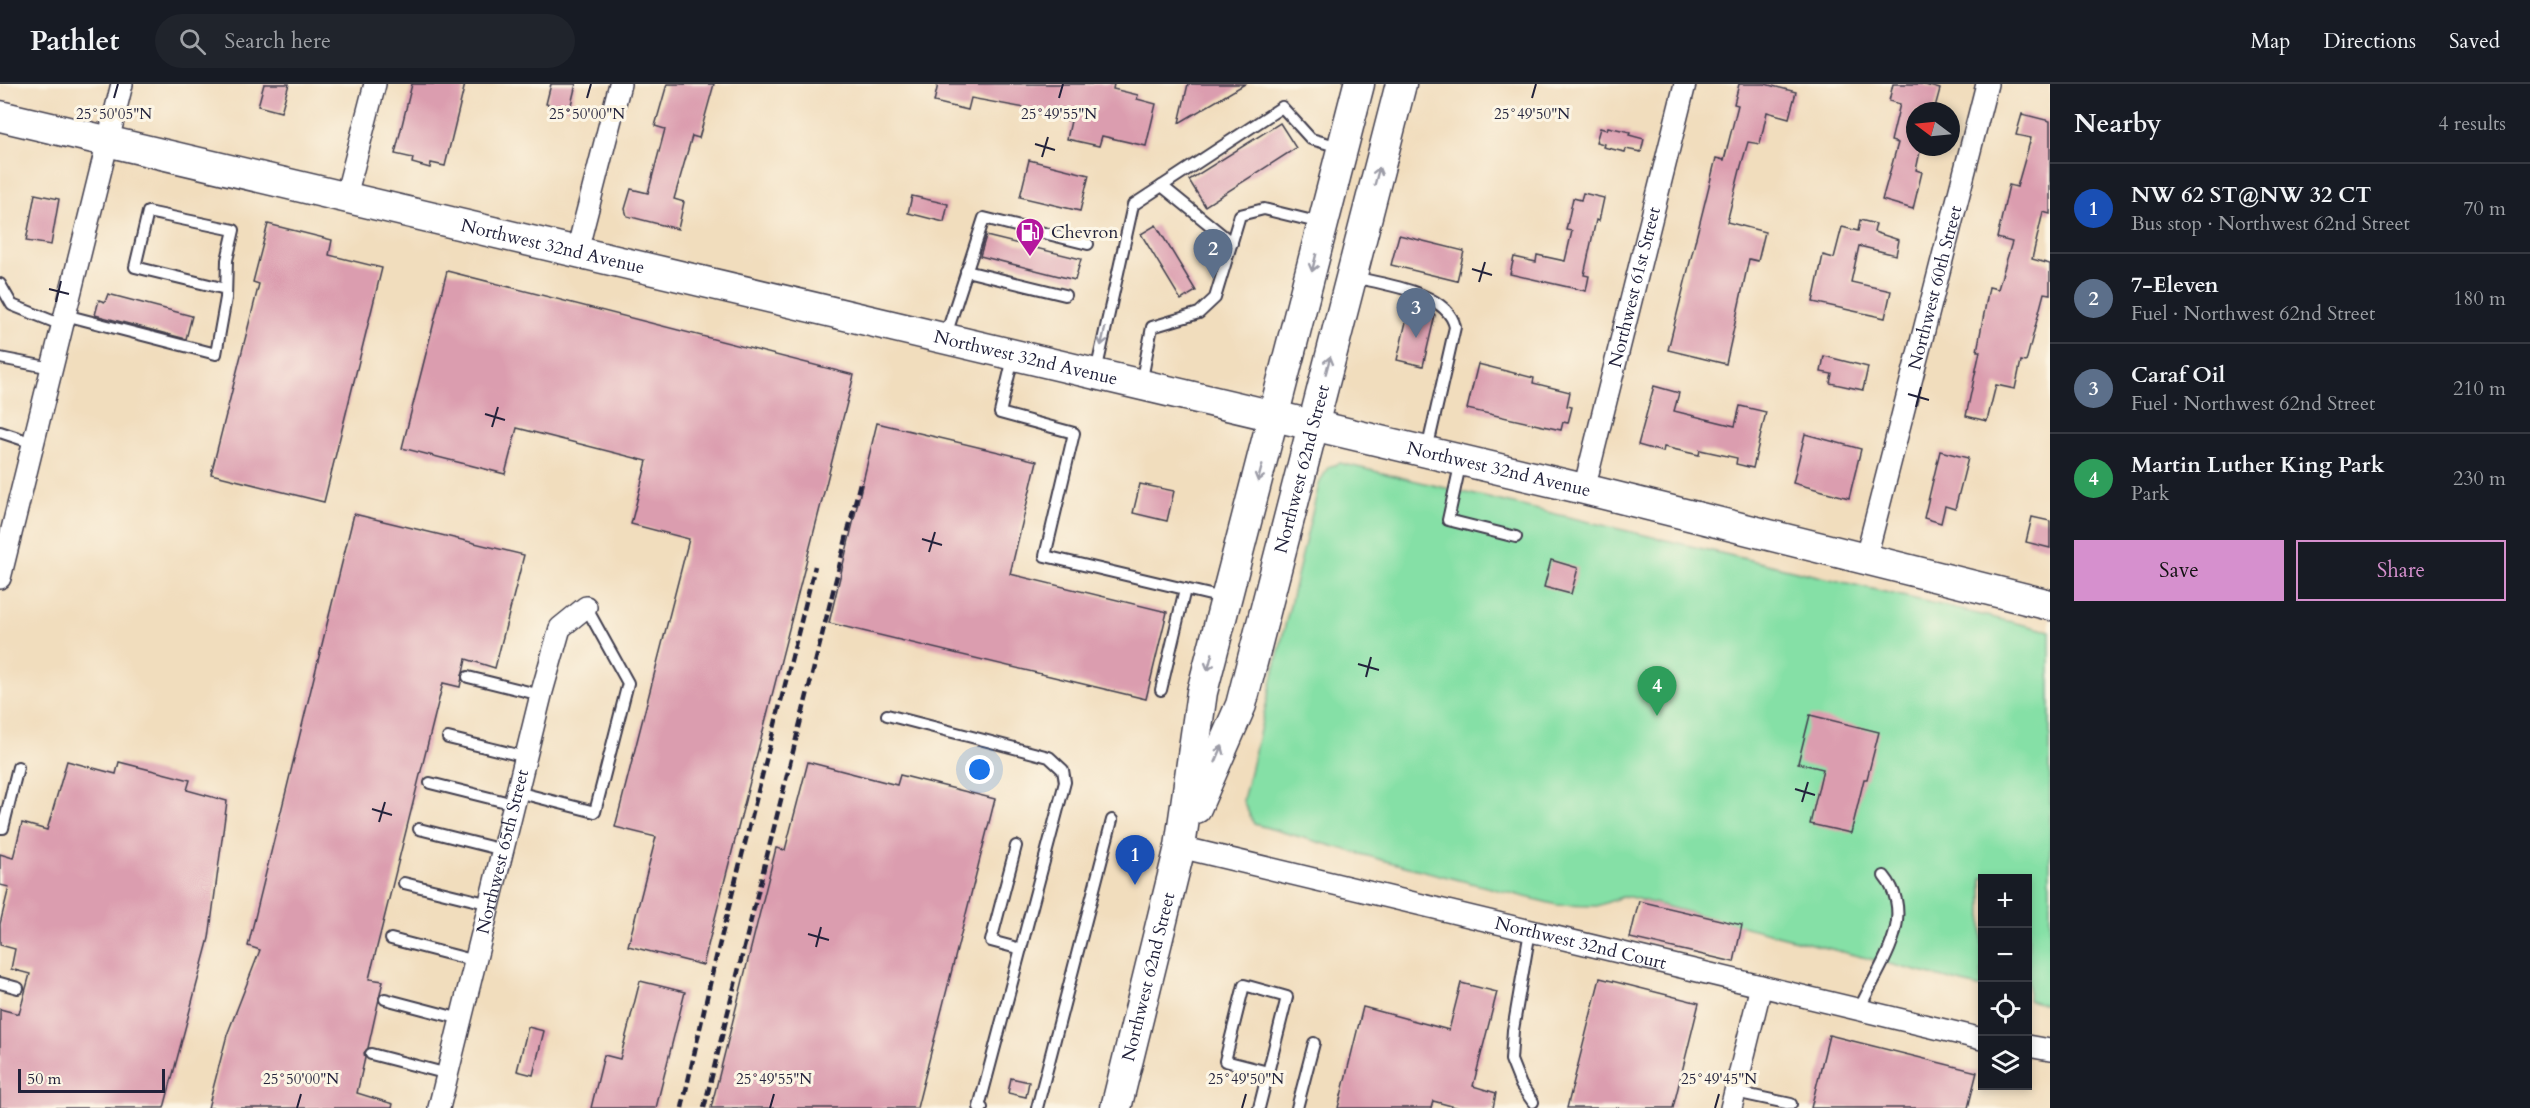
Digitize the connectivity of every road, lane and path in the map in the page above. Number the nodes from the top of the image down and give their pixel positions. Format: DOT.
graph roads {
  1 [pos="122,84"];
  2 [pos="375,84"];
  3 [pos="620,84"];
  4 [pos="1359,84"];
  5 [pos="1401,84"];
  6 [pos="1685,84"];
  7 [pos="1987,84"];
  8 [pos="0,116"];
  9 [pos="107,142"];
  10 [pos="1343,148"];
  11 [pos="1162,186"];
  12 [pos="346,196"];
  13 [pos="1324,223"];
  14 [pos="1232,243"];
  15 [pos="1088,244"];
  16 [pos="577,251"];
  17 [pos="966,271"];
  18 [pos="1351,276"];
  19 [pos="0,284"];
  20 [pos="226,289"];
  21 [pos="1065,295"];
  22 [pos="63,320"];
  23 [pos="945,338"];
  24 [pos="1014,354"];
  25 [pos="0,357"];
  26 [pos="52,368"];
  27 [pos="1095,373"];
  28 [pos="1141,384"];
  29 [pos="1275,416"];
  30 [pos="1312,425"];
  31 [pos="0,432"];
  32 [pos="33,443"];
  33 [pos="1426,453"];
  34 [pos="1461,461"];
  35 [pos="1584,489"];
  36 [pos="7,520"];
  37 [pos="1516,537"];
  38 [pos="1865,561"];
  39 [pos="0,578"];
  40 [pos="1185,589"];
  41 [pos="1227,599"];
  42 [pos="2050,605"];
  43 [pos="586,607"];
  44 [pos="468,677"];
  45 [pos="1161,690"];
  46 [pos="541,695"];
  47 [pos="887,716"];
  48 [pos="448,738"];
  49 [pos="526,757"];
  50 [pos="18,766"];
  51 [pos="430,783"];
  52 [pos="516,798"];
  53 [pos="1113,820"];
  54 [pos="0,828"];
  55 [pos="419,829"];
  56 [pos="1016,846"];
  57 [pos="1180,847"];
  58 [pos="503,850"];
  59 [pos="1884,876"];
  60 [pos="404,882"];
  61 [pos="490,904"];
  62 [pos="1530,931"];
  63 [pos="391,939"];
  64 [pos="1021,949"];
  65 [pos="476,961"];
  66 [pos="0,983"];
  67 [pos="1761,986"];
  68 [pos="18,988"];
  69 [pos="385,999"];
  70 [pos="1859,1010"];
  71 [pos="461,1019"];
  72 [pos="1978,1038"];
  73 [pos="1314,1043"];
  74 [pos="2032,1047"];
  75 [pos="2050,1050"];
  76 [pos="371,1054"];
  77 [pos="1268,1072"];
  78 [pos="448,1074"];
  79 [pos="1733,1100"];
  80 [pos="1533,1102"];
  81 [pos="1791,1104"];
  82 [pos="440,1108"];
  83 [pos="980,1108"];
  84 [pos="1037,1108"];
  85 [pos="1116,1108"];
  86 [pos="1259,1108"];
  87 [pos="1297,1108"];
  1 -- 9 [label="street"];
  2 -- 12 [label="street"];
  3 -- 16 [label="street"];
  4 -- 10 [label="main road, Northwest 62nd Street"];
  18 -- 5 [label="main road, Northwest 62nd Street, one-way"];
  6 -- 35 [label="street, Northwest 61st Street"];
  7 -- 38 [label="street, Northwest 60th Street"];
  8 -- 9 [label="main road, Northwest 32nd Avenue"];
  9 -- 12 [label="main road, Northwest 32nd Avenue"];
  9 -- 22 [label="street"];
  10 -- 11 [label="lane"];
  10 -- 13 [label="main road, Northwest 62nd Street"];
  11 -- 14 [label="lane"];
  11 -- 27 [label="lane, one-way"];
  12 -- 16 [label="main road, Northwest 32nd Avenue"];
  13 -- 14 [label="lane"];
  13 -- 29 [label="main road, Northwest 62nd Street, one-way"];
  14 -- 28 [label="lane"];
  15 -- 17 [label="lane"];
  16 -- 23 [label="main road, Northwest 32nd Avenue"];
  17 -- 21 [label="lane"];
  17 -- 23 [label="lane"];
  30 -- 18 [label="main road, Northwest 62nd Street, one-way"];
  18 -- 33 [label="lane"];
  19 -- 22 [label="lane"];
  20 -- 20 [label="lane"];
  20 -- 22 [label="lane"];
  22 -- 26 [label="street"];
  23 -- 24 [label="main road, Northwest 32nd Avenue"];
  24 -- 27 [label="main road, Northwest 32nd Avenue"];
  24 -- 40 [label="lane"];
  25 -- 26 [label="lane"];
  26 -- 32 [label="street"];
  27 -- 28 [label="main road, Northwest 32nd Avenue"];
  28 -- 29 [label="main road, Northwest 32nd Avenue"];
  29 -- 30 [label="main road, Northwest 32nd Avenue"];
  29 -- 41 [label="main road, Northwest 62nd Street, one-way"];
  30 -- 33 [label="main road, Northwest 32nd Avenue"];
  57 -- 30 [label="main road, Northwest 62nd Street, one-way"];
  31 -- 32 [label="lane"];
  32 -- 36 [label="street"];
  33 -- 34 [label="main road, Northwest 32nd Avenue"];
  34 -- 35 [label="main road, Northwest 32nd Avenue"];
  34 -- 37 [label="lane"];
  35 -- 38 [label="main road, Northwest 32nd Avenue"];
  36 -- 39 [label="street"];
  38 -- 42 [label="main road, Northwest 32nd Avenue"];
  40 -- 41 [label="lane"];
  40 -- 45 [label="lane"];
  41 -- 57 [label="main road, Northwest 62nd Street, one-way"];
  43 -- 46 [label="street, Northwest 65th Street"];
  43 -- 52 [label="lane"];
  44 -- 46 [label="lane"];
  46 -- 49 [label="street, Northwest 65th Street"];
  47 -- 64 [label="lane"];
  48 -- 49 [label="lane"];
  49 -- 52 [label="street, Northwest 65th Street"];
  50 -- 54 [label="lane"];
  51 -- 52 [label="lane"];
  52 -- 58 [label="street, Northwest 65th Street"];
  53 -- 84 [label="lane"];
  55 -- 58 [label="lane"];
  56 -- 64 [label="lane"];
  57 -- 62 [label="street, Northwest 32nd Court"];
  57 -- 85 [label="main road, Northwest 62nd Street"];
  58 -- 61 [label="street, Northwest 65th Street"];
  59 -- 70 [label="lane"];
  60 -- 61 [label="lane"];
  61 -- 65 [label="street, Northwest 65th Street"];
  62 -- 67 [label="street, Northwest 32nd Court"];
  62 -- 80 [label="lane"];
  63 -- 65 [label="lane"];
  64 -- 83 [label="lane"];
  65 -- 71 [label="street, Northwest 65th Street"];
  66 -- 68 [label="lane"];
  67 -- 70 [label="street, Northwest 32nd Court"];
  67 -- 79 [label="street"];
  69 -- 71 [label="lane"];
  70 -- 72 [label="street, Northwest 32nd Court"];
  71 -- 78 [label="street, Northwest 65th Street"];
  73 -- 87 [label="lane"];
  74 -- 75 [label="street"];
  76 -- 78 [label="lane"];
  77 -- 77 [label="lane"];
  77 -- 86 [label="lane"];
  78 -- 82 [label="street, Northwest 65th Street"];
  79 -- 81 [label="lane"];
}
